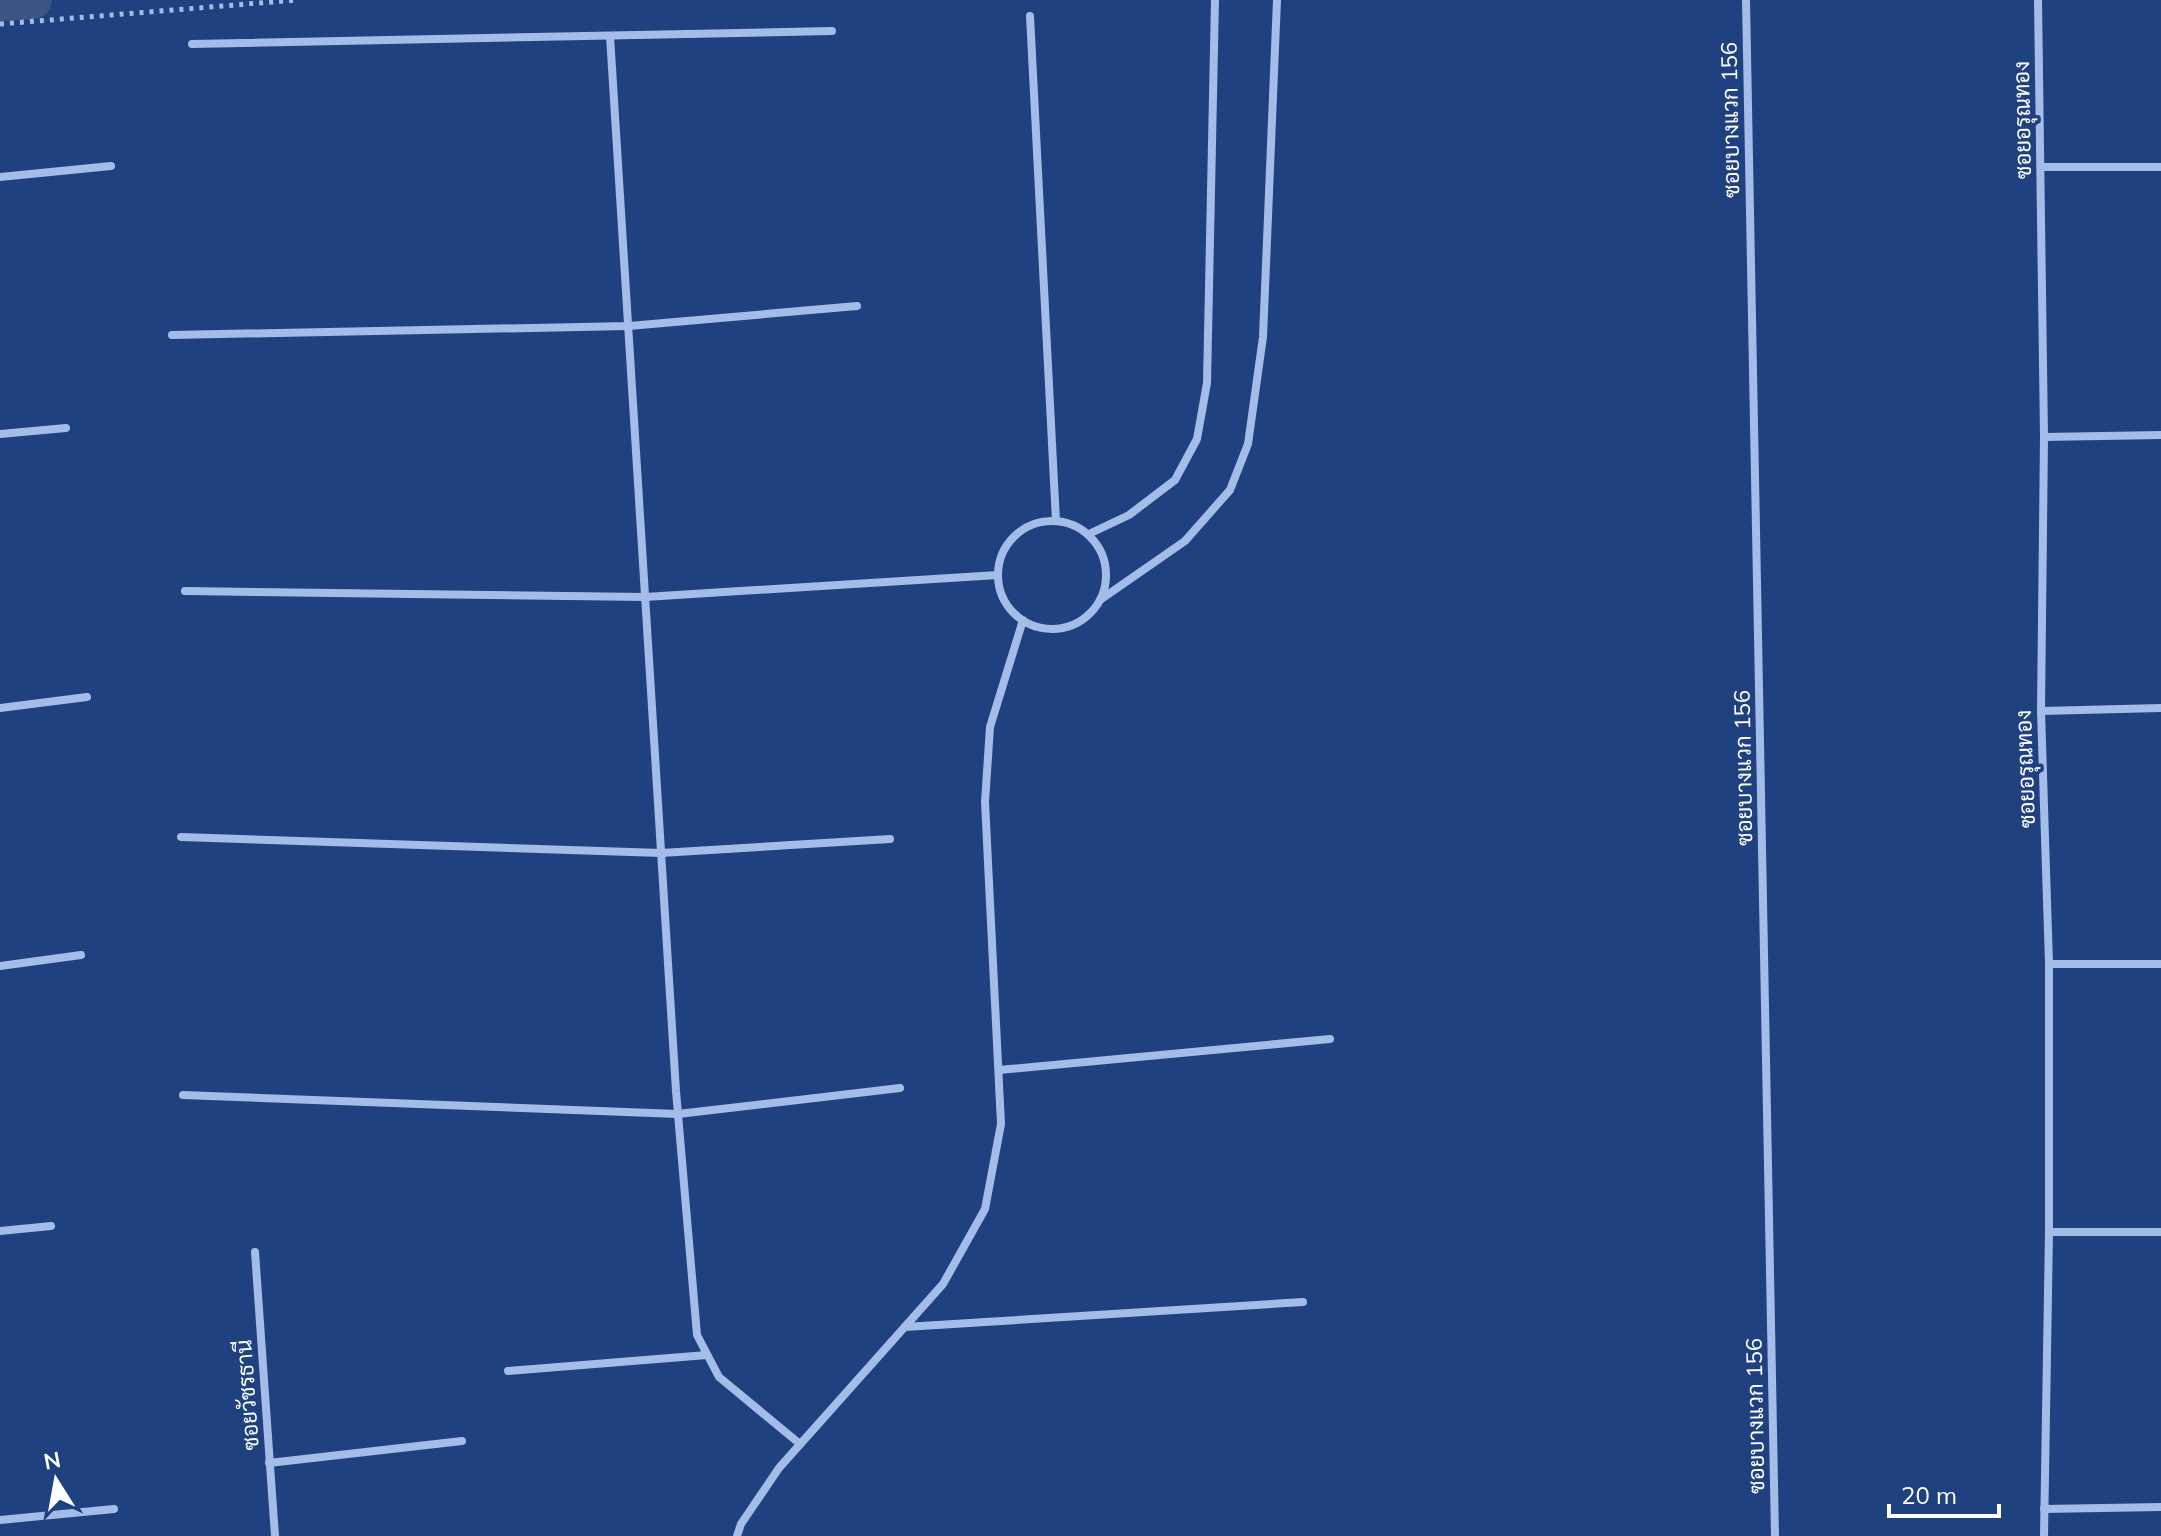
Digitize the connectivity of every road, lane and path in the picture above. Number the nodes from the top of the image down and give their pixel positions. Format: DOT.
graph roads {
  1 [pos="297,0"];
  2 [pos="1215,0"];
  3 [pos="1277,0"];
  4 [pos="1746,0"];
  5 [pos="2038,0"];
  6 [pos="1030,16"];
  7 [pos="0,24"];
  8 [pos="832,31"];
  9 [pos="610,36"];
  10 [pos="192,44"];
  11 [pos="111,166"];
  12 [pos="2041,167"];
  13 [pos="2161,167"];
  14 [pos="0,177"];
  15 [pos="857,306"];
  16 [pos="629,326"];
  17 [pos="172,335"];
  18 [pos="66,428"];
  19 [pos="0,434"];
  20 [pos="2161,435"];
  21 [pos="2044,437"];
  22 [pos="1056,521"];
  23 [pos="1089,534"];
  24 [pos="998,575"];
  25 [pos="185,591"];
  26 [pos="645,597"];
  27 [pos="1100,600"];
  28 [pos="1023,620"];
  29 [pos="87,697"];
  30 [pos="0,708"];
  31 [pos="2161,708"];
  32 [pos="2041,711"];
  33 [pos="181,837"];
  34 [pos="890,839"];
  35 [pos="661,853"];
  36 [pos="81,955"];
  37 [pos="2049,964"];
  38 [pos="2161,964"];
  39 [pos="0,966"];
  40 [pos="1330,1039"];
  41 [pos="999,1070"];
  42 [pos="900,1088"];
  43 [pos="183,1095"];
  44 [pos="678,1114"];
  45 [pos="51,1226"];
  46 [pos="0,1231"];
  47 [pos="2049,1232"];
  48 [pos="2161,1232"];
  49 [pos="255,1252"];
  50 [pos="1303,1302"];
  51 [pos="905,1327"];
  52 [pos="707,1355"];
  53 [pos="508,1371"];
  54 [pos="462,1441"];
  55 [pos="800,1444"];
  56 [pos="269,1463"];
  57 [pos="2161,1507"];
  58 [pos="114,1509"];
  59 [pos="2044,1509"];
  60 [pos="0,1520"];
  61 [pos="275,1536"];
  62 [pos="737,1536"];
  63 [pos="1775,1536"];
  64 [pos="2044,1536"];
  1 -- 7 [label="path"];
  2 -- 23 [label="street"];
  3 -- 27 [label="street"];
  4 -- 63 [label="street, ซอยบางแวก 156"];
  5 -- 12 [label="street, ซอยอรุณทอง"];
  6 -- 22 [label="street"];
  8 -- 9 [label="street"];
  9 -- 10 [label="street"];
  9 -- 16 [label="street"];
  11 -- 14 [label="street"];
  12 -- 13 [label="street"];
  12 -- 21 [label="street, ซอยอรุณทอง"];
  15 -- 16 [label="street"];
  16 -- 17 [label="street"];
  16 -- 26 [label="street"];
  18 -- 19 [label="street"];
  20 -- 21 [label="street"];
  21 -- 32 [label="street, ซอยอรุณทอง"];
  22 -- 23 [label="street"];
  22 -- 24 [label="street"];
  23 -- 27 [label="street"];
  24 -- 26 [label="street"];
  24 -- 28 [label="street"];
  25 -- 26 [label="street"];
  26 -- 35 [label="street"];
  27 -- 28 [label="street"];
  28 -- 41 [label="street"];
  29 -- 30 [label="street"];
  31 -- 32 [label="street"];
  32 -- 37 [label="street, ซอยอรุณทอง"];
  33 -- 35 [label="street"];
  34 -- 35 [label="street"];
  35 -- 44 [label="street"];
  36 -- 39 [label="street"];
  37 -- 38 [label="street"];
  37 -- 47 [label="street, ซอยอรุณทอง"];
  40 -- 41 [label="street"];
  41 -- 51 [label="street"];
  42 -- 44 [label="street"];
  43 -- 44 [label="street"];
  44 -- 52 [label="street"];
  45 -- 46 [label="street"];
  47 -- 48 [label="street"];
  47 -- 59 [label="street, ซอยอรุณทอง"];
  49 -- 56 [label="street, ซอยวัชรธานี"];
  50 -- 51 [label="street"];
  51 -- 55 [label="street"];
  52 -- 53 [label="street"];
  52 -- 55 [label="street"];
  54 -- 56 [label="street"];
  55 -- 62 [label="street"];
  56 -- 61 [label="street, ซอยวัชรธานี"];
  57 -- 59 [label="street"];
  58 -- 60 [label="street"];
  59 -- 64 [label="street, ซอยอรุณทอง"];
}
